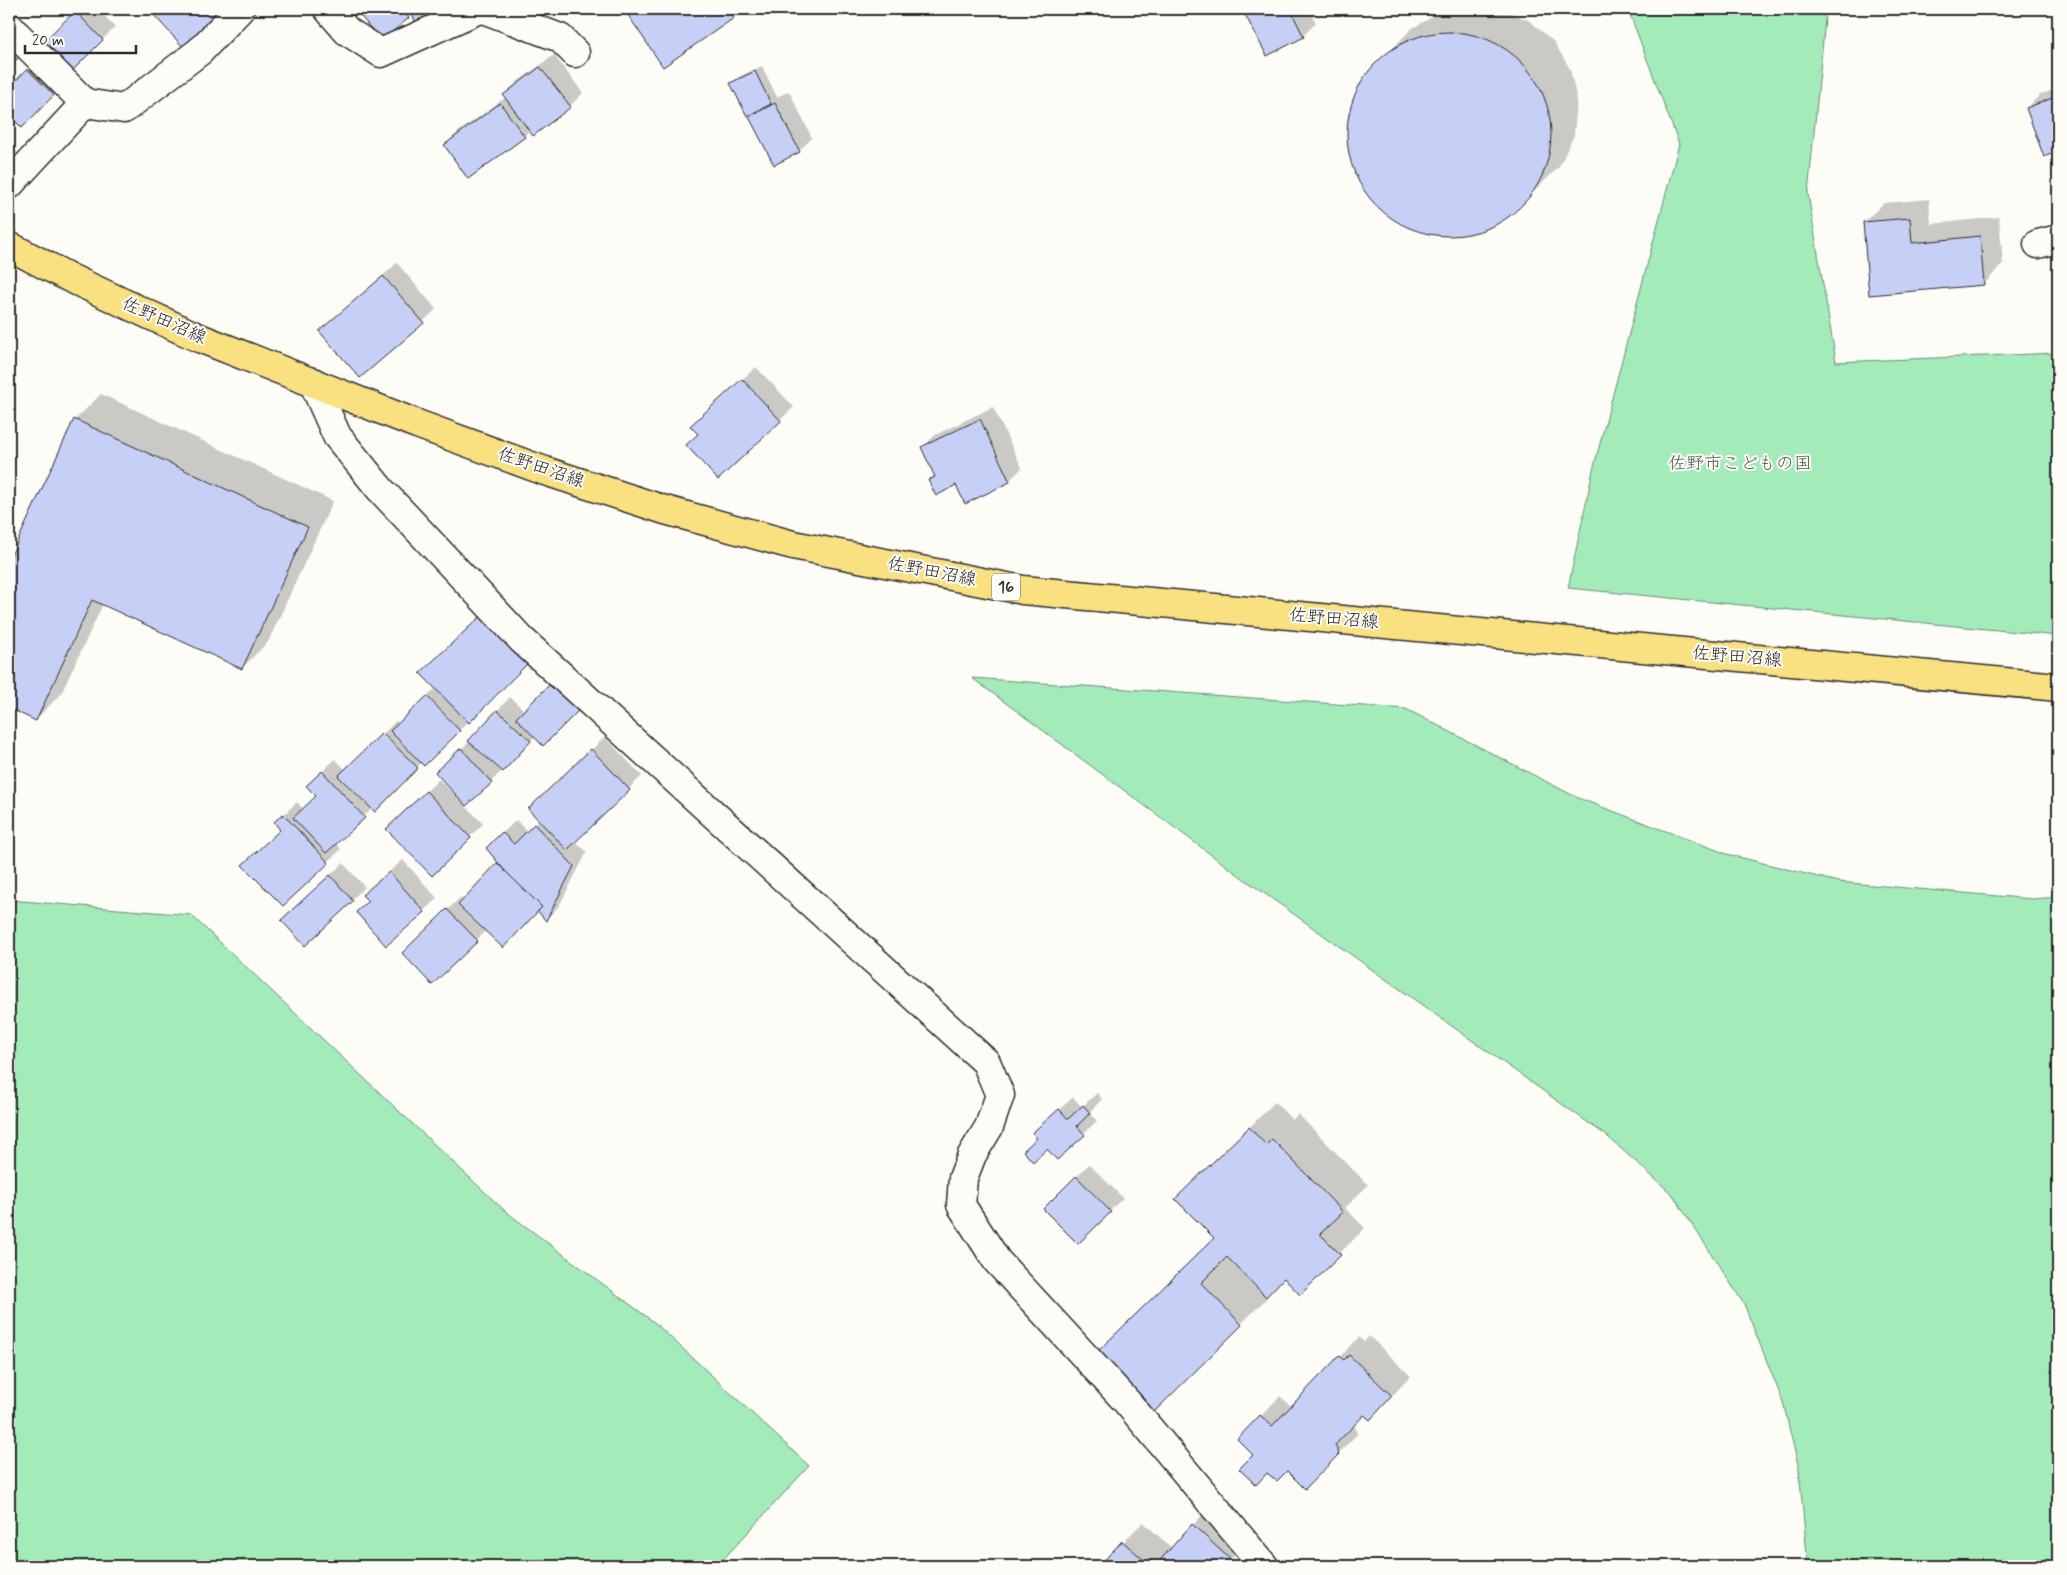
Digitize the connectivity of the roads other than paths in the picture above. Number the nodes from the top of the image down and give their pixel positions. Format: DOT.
graph roads {
  1 [pos="240,9"];
  2 [pos="328,9"];
  3 [pos="479,9"];
  4 [pos="483,9"];
  5 [pos="9,27"];
  6 [pos="575,53"];
  7 [pos="85,103"];
  8 [pos="9,185"];
  9 [pos="9,246"];
  10 [pos="313,382"];
  11 [pos="2058,687"];
  12 [pos="1264,1566"];
  1 -- 7 [label="street"];
  2 -- 3 [label="street"];
  4 -- 6 [label="street"];
  5 -- 7 [label="street"];
  7 -- 8 [label="street"];
  9 -- 10 [label="main road, 佐野田沼線 / 16"];
  10 -- 11 [label="main road, 佐野田沼線 / 16"];
  10 -- 12 [label="street"];
}
